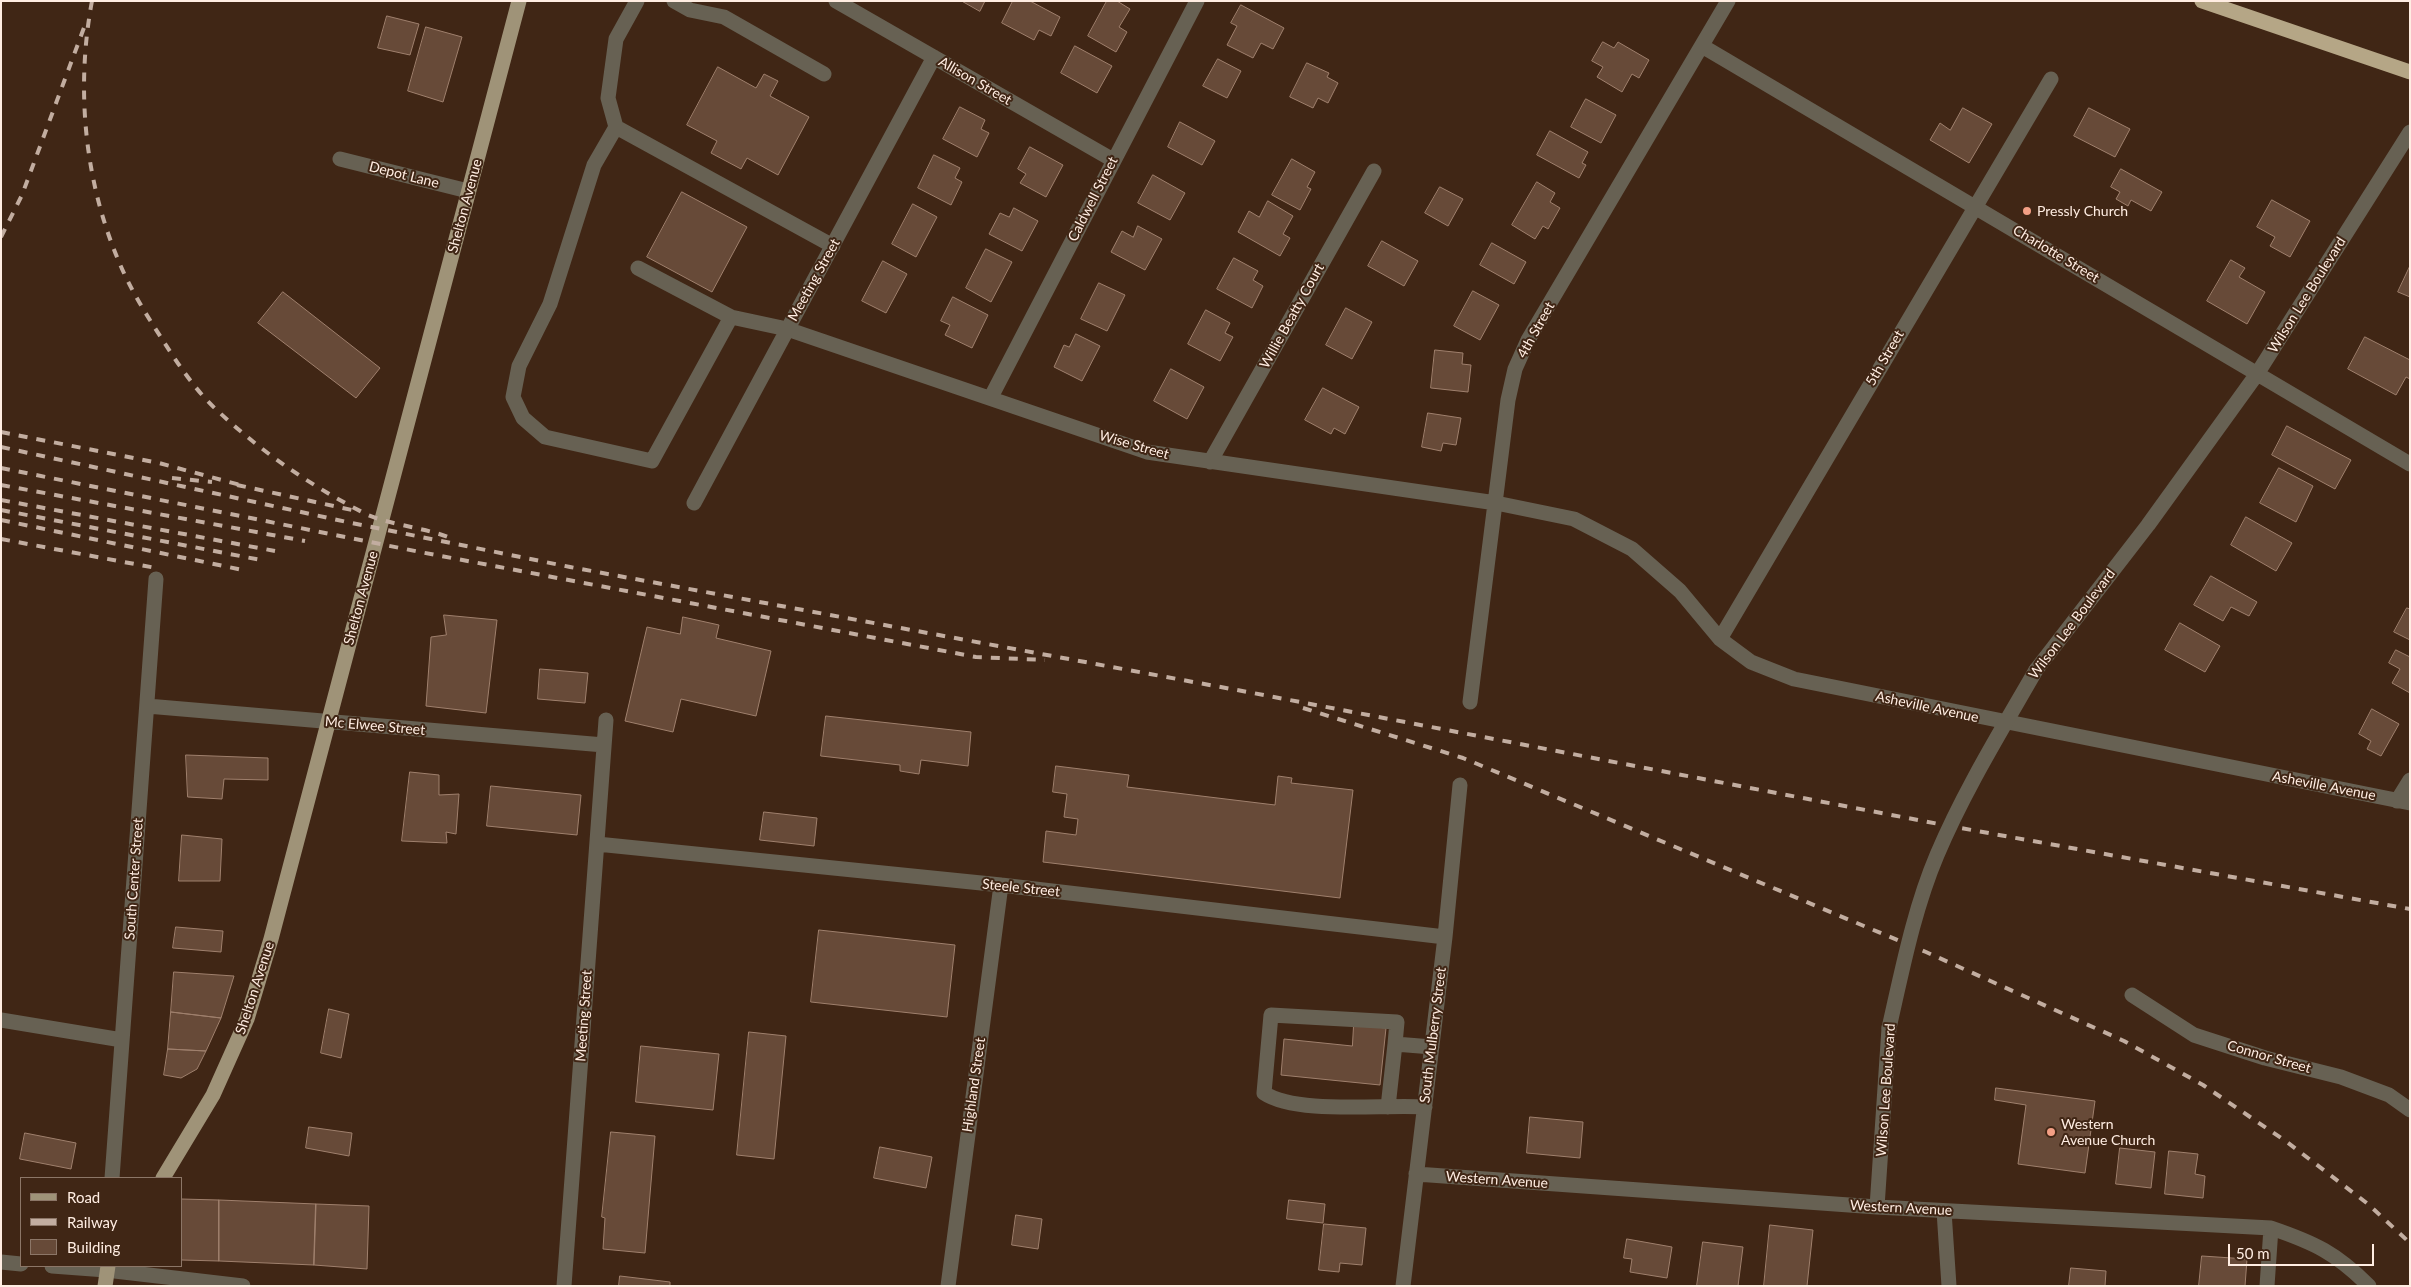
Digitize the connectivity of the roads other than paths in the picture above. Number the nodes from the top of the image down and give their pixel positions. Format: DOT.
graph roads {
  1 [pos="519,1"];
  2 [pos="637,1"];
  3 [pos="674,1"];
  4 [pos="836,1"];
  5 [pos="1197,1"];
  6 [pos="1728,1"];
  7 [pos="2202,1"];
  8 [pos="1702,46"];
  9 [pos="934,57"];
  10 [pos="2410,72"];
  11 [pos="824,74"];
  12 [pos="2050,78"];
  13 [pos="616,127"];
  14 [pos="2410,132"];
  15 [pos="340,159"];
  16 [pos="1113,160"];
  17 [pos="1374,171"];
  18 [pos="468,191"];
  19 [pos="1975,206"];
  20 [pos="833,246"];
  21 [pos="638,268"];
  22 [pos="731,317"];
  23 [pos="786,330"];
  24 [pos="2257,374"];
  25 [pos="991,397"];
  26 [pos="1210,462"];
  27 [pos="2410,464"];
  28 [pos="1496,503"];
  29 [pos="694,504"];
  30 [pos="156,579"];
  31 [pos="1720,638"];
  32 [pos="1470,702"];
  33 [pos="147,706"];
  34 [pos="606,720"];
  35 [pos="328,722"];
  36 [pos="604,745"];
  37 [pos="2410,780"];
  38 [pos="1460,785"];
  39 [pos="2404,802"];
  40 [pos="597,844"];
  41 [pos="1001,885"];
  42 [pos="1445,937"];
  43 [pos="2132,995"];
  44 [pos="1,1020"];
  45 [pos="122,1040"];
  46 [pos="1395,1044"];
  47 [pos="1432,1047"];
  48 [pos="1388,1106"];
  49 [pos="1425,1107"];
  50 [pos="2410,1110"];
  51 [pos="1416,1174"];
  52 [pos="112,1177"];
  53 [pos="164,1177"];
  54 [pos="1877,1207"];
  55 [pos="1944,1211"];
  56 [pos="2271,1228"];
  57 [pos="1,1262"];
  58 [pos="20,1264"];
  59 [pos="107,1267"];
  60 [pos="105,1286"];
  61 [pos="243,1286"];
  62 [pos="564,1286"];
  63 [pos="948,1286"];
  64 [pos="1403,1286"];
  65 [pos="1949,1286"];
  66 [pos="2267,1286"];
  67 [pos="2369,1286"];
  1 -- 18 [label="main road, Shelton Avenue"];
  2 -- 13 [label="street"];
  3 -- 11 [label="street"];
  4 -- 9 [label="street, Allison Street"];
  5 -- 16 [label="street, Caldwell Street"];
  6 -- 8 [label="street, 4th Street"];
  7 -- 10 [label="highway"];
  8 -- 19 [label="street, Charlotte Street"];
  8 -- 28 [label="street, 4th Street"];
  9 -- 16 [label="street, Allison Street"];
  9 -- 20 [label="street, Meeting Street"];
  12 -- 19 [label="street, 5th Street"];
  13 -- 20 [label="street"];
  13 -- 22 [label="street"];
  14 -- 24 [label="street, Wilson Lee Boulevard"];
  15 -- 18 [label="street, Depot Lane"];
  16 -- 25 [label="street, Caldwell Street"];
  17 -- 26 [label="street, Willie Beatty Court"];
  18 -- 35 [label="main road, Shelton Avenue"];
  19 -- 24 [label="street, Charlotte Street"];
  19 -- 31 [label="street, 5th Street"];
  20 -- 23 [label="street, Meeting Street"];
  21 -- 22 [label="street, Wise Street"];
  22 -- 23 [label="street, Wise Street"];
  23 -- 25 [label="street, Wise Street"];
  23 -- 29 [label="street, Meeting Street"];
  24 -- 27 [label="street, Charlotte Street"];
  24 -- 54 [label="street, Wilson Lee Boulevard, bridge"];
  25 -- 26 [label="street, Wise Street"];
  26 -- 28 [label="street, Wise Street"];
  28 -- 31 [label="street, Asheville Avenue"];
  28 -- 32 [label="street, 4th Street"];
  30 -- 33 [label="street, South Center Street"];
  31 -- 39 [label="street, Asheville Avenue"];
  33 -- 35 [label="street, Mc Elwee Street"];
  33 -- 45 [label="street, South Center Street"];
  34 -- 36 [label="street, Meeting Street"];
  35 -- 36 [label="street, Mc Elwee Street"];
  35 -- 53 [label="main road, Shelton Avenue"];
  36 -- 40 [label="street, Meeting Street"];
  37 -- 39 [label="street"];
  38 -- 42 [label="street, South Mulberry Street"];
  40 -- 41 [label="street, Steele Street"];
  40 -- 62 [label="street, Meeting Street"];
  41 -- 42 [label="street, Steele Street"];
  41 -- 63 [label="street, Highland Street"];
  42 -- 47 [label="street, South Mulberry Street"];
  43 -- 50 [label="street, Connor Street"];
  44 -- 45 [label="street"];
  45 -- 52 [label="street, South Center Street"];
  46 -- 47 [label="street"];
  46 -- 48 [label="street"];
  46 -- 48 [label="street"];
  47 -- 49 [label="street, South Mulberry Street"];
  48 -- 49 [label="street"];
  49 -- 51 [label="street, South Mulberry Street"];
  51 -- 54 [label="street, Western Avenue"];
  51 -- 64 [label="street, South Mulberry Street"];
  54 -- 55 [label="street, Western Avenue"];
  55 -- 56 [label="street, Western Avenue"];
  55 -- 65 [label="street"];
  56 -- 66 [label="street"];
  56 -- 67 [label="street, Western Avenue"];
  57 -- 58 [label="street"];
  59 -- 60 [label="main road"];
  59 -- 61 [label="street"];
}
